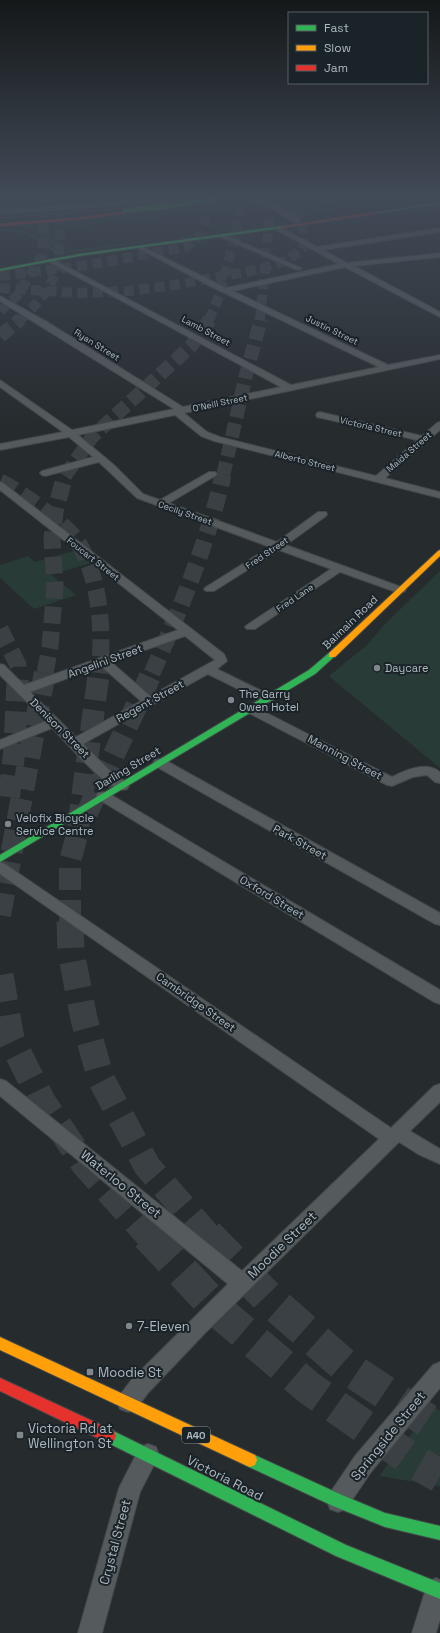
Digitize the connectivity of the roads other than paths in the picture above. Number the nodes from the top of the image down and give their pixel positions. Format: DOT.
graph roads {
  1 [pos="74,272"];
  2 [pos="190,272"];
  3 [pos="311,272"];
  4 [pos="359,272"];
  5 [pos="226,290"];
  6 [pos="0,298"];
  7 [pos="440,315"];
  8 [pos="440,357"];
  9 [pos="387,368"];
  10 [pos="0,383"];
  11 [pos="288,388"];
  12 [pos="180,411"];
  13 [pos="320,415"];
  14 [pos="440,424"];
  15 [pos="70,433"];
  16 [pos="423,439"];
  17 [pos="0,447"];
  18 [pos="101,458"];
  19 [pos="44,473"];
  20 [pos="212,474"];
  21 [pos="378,479"];
  22 [pos="0,485"];
  23 [pos="440,495"];
  24 [pos="160,504"];
  25 [pos="322,514"];
  26 [pos="278,546"];
  27 [pos="440,552"];
  28 [pos="339,568"];
  29 [pos="210,589"];
  30 [pos="400,590"];
  31 [pos="251,627"];
  32 [pos="188,631"];
  33 [pos="220,657"];
  34 [pos="103,662"];
  35 [pos="0,668"];
  36 [pos="208,668"];
  37 [pos="23,690"];
  38 [pos="268,699"];
  39 [pos="149,702"];
  40 [pos="251,709"];
  41 [pos="55,722"];
  42 [pos="75,743"];
  43 [pos="0,744"];
  44 [pos="160,763"];
  45 [pos="440,779"];
  46 [pos="122,786"];
  47 [pos="103,796"];
  48 [pos="0,859"];
  49 [pos="0,867"];
  50 [pos="440,920"];
  51 [pos="440,998"];
  52 [pos="0,1086"];
  53 [pos="440,1091"];
  54 [pos="395,1135"];
  55 [pos="440,1157"];
  56 [pos="242,1283"];
  57 [pos="0,1343"];
  58 [pos="440,1372"];
  59 [pos="0,1384"];
  60 [pos="128,1402"];
  61 [pos="148,1455"];
  62 [pos="338,1502"];
  63 [pos="440,1533"];
  64 [pos="438,1591"];
  65 [pos="90,1633"];
  66 [pos="424,1633"];
  1 -- 11 [label="street, Lamb Street"];
  2 -- 5 [label="street, Justin Street"];
  3 -- 5 [label="street"];
  4 -- 7 [label="street"];
  5 -- 9 [label="street, Justin Street"];
  6 -- 12 [label="street, Ryan Street"];
  8 -- 9 [label="street, O'Neill Street"];
  9 -- 11 [label="street, O'Neill Street"];
  10 -- 15 [label="street, Cecily Street"];
  11 -- 12 [label="street, O'Neill Street"];
  12 -- 15 [label="street, O'Neill Street"];
  12 -- 21 [label="street, Alberto Street"];
  13 -- 16 [label="street, Victoria Street"];
  14 -- 16 [label="street, Maida Street"];
  15 -- 17 [label="street, O'Neill Street"];
  15 -- 18 [label="street, Cecily Street"];
  16 -- 21 [label="street, Maida Street"];
  18 -- 19 [label="street"];
  18 -- 24 [label="street, Cecily Street"];
  20 -- 24 [label="street"];
  21 -- 23 [label="street, Alberto Street"];
  22 -- 32 [label="street, Foucart Street"];
  24 -- 26 [label="street, Cecily Street"];
  25 -- 26 [label="street, Fred Street"];
  26 -- 28 [label="street, Cecily Street"];
  26 -- 29 [label="street, Fred Street"];
  27 -- 30 [label="main road, Balmain Road"];
  28 -- 30 [label="street, Cecily Street"];
  28 -- 31 [label="street, Fred Lane"];
  30 -- 38 [label="main road, Balmain Road"];
  32 -- 33 [label="street, Foucart Street"];
  32 -- 34 [label="street, Angelini Street"];
  33 -- 36 [label="street, Regent Street"];
  34 -- 37 [label="street, Angelini Street"];
  34 -- 39 [label="street"];
  35 -- 37 [label="street, Denison Street"];
  36 -- 38 [label="street"];
  36 -- 39 [label="street, Regent Street"];
  37 -- 41 [label="street, Denison Street"];
  38 -- 40 [label="main road, Darling Street"];
  39 -- 42 [label="street, Regent Street"];
  40 -- 44 [label="main road, Darling Street"];
  40 -- 45 [label="street, Manning Street"];
  41 -- 42 [label="street, Denison Street"];
  41 -- 43 [label="street"];
  42 -- 46 [label="street, Denison Street"];
  44 -- 46 [label="main road, Darling Street"];
  44 -- 50 [label="street, Park Street"];
  46 -- 47 [label="main road, Darling Street"];
  47 -- 48 [label="main road, Darling Street"];
  47 -- 51 [label="street, Oxford Street"];
  49 -- 54 [label="street, Cambridge Street"];
  52 -- 56 [label="street, Waterloo Street"];
  53 -- 54 [label="street, Moodie Street"];
  54 -- 55 [label="street, Cambridge Street"];
  54 -- 56 [label="street, Moodie Street"];
  56 -- 60 [label="street, Moodie Street"];
  57 -- 60 [label="main road, A40"];
  58 -- 62 [label="street, Springside Street"];
  59 -- 61 [label="main road, Victoria Road"];
  60 -- 62 [label="main road, A40"];
  61 -- 64 [label="main road, Victoria Road"];
  61 -- 65 [label="street, Crystal Street"];
  62 -- 63 [label="main road, A40"];
  64 -- 66 [label="street"];
}
